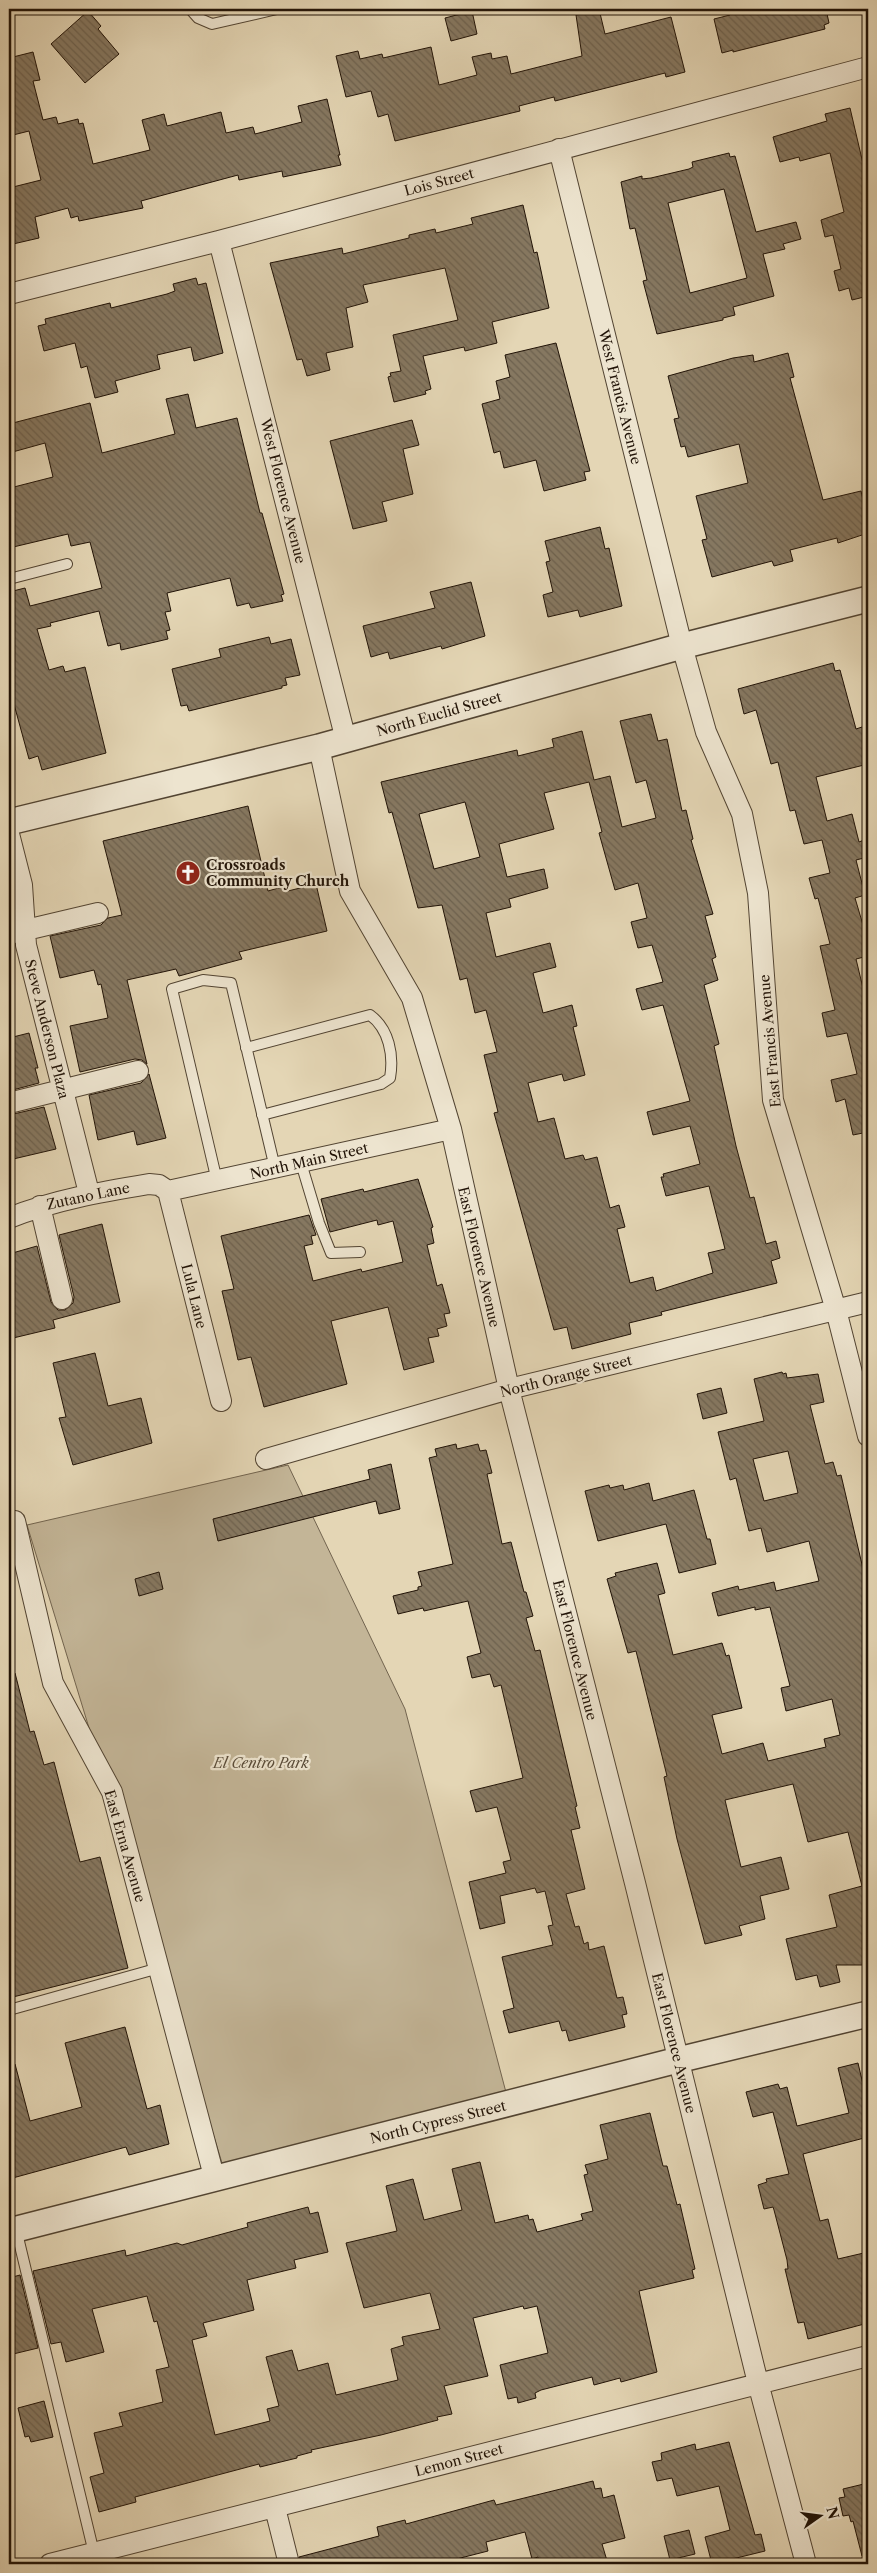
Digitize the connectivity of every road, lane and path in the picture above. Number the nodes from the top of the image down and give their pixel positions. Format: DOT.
graph roads {
  1 [pos="190,9"];
  2 [pos="277,9"];
  3 [pos="868,68"];
  4 [pos="559,149"];
  5 [pos="219,241"];
  6 [pos="9,294"];
  7 [pos="66,564"];
  8 [pos="9,579"];
  9 [pos="868,598"];
  10 [pos="682,646"];
  11 [pos="346,740"];
  12 [pos="319,748"];
  13 [pos="9,822"];
  14 [pos="9,834"];
  15 [pos="98,912"];
  16 [pos="16,932"];
  17 [pos="246,1048"];
  18 [pos="138,1072"];
  19 [pos="62,1089"];
  20 [pos="9,1103"];
  21 [pos="262,1115"];
  22 [pos="451,1129"];
  23 [pos="301,1163"];
  24 [pos="275,1168"];
  25 [pos="217,1181"];
  26 [pos="168,1191"];
  27 [pos="89,1193"];
  28 [pos="40,1206"];
  29 [pos="9,1218"];
  30 [pos="360,1252"];
  31 [pos="62,1299"];
  32 [pos="868,1302"];
  33 [pos="836,1310"];
  34 [pos="509,1389"];
  35 [pos="220,1401"];
  36 [pos="868,1436"];
  37 [pos="266,1459"];
  38 [pos="12,1522"];
  39 [pos="159,1968"];
  40 [pos="9,2010"];
  41 [pos="868,2014"];
  42 [pos="678,2060"];
  43 [pos="215,2180"];
  44 [pos="12,2230"];
  45 [pos="868,2356"];
  46 [pos="758,2382"];
  47 [pos="275,2508"];
  48 [pos="94,2553"];
  49 [pos="50,2564"];
  50 [pos="289,2564"];
  51 [pos="806,2564"];
  1 -- 2 [label="lane"];
  3 -- 4 [label="street, Lois Street"];
  4 -- 5 [label="street, Lois Street"];
  4 -- 10 [label="street, West Francis Avenue"];
  5 -- 6 [label="street, Lois Street"];
  5 -- 11 [label="street, West Florence Avenue"];
  7 -- 8 [label="lane"];
  9 -- 10 [label="street, North Euclid Street"];
  10 -- 11 [label="street, North Euclid Street"];
  10 -- 33 [label="street, East Francis Avenue"];
  11 -- 12 [label="street, North Euclid Street"];
  12 -- 13 [label="street, North Euclid Street"];
  12 -- 22 [label="street, East Florence Avenue"];
  14 -- 16 [label="street, Steve Anderson Plaza"];
  15 -- 16 [label="street"];
  16 -- 19 [label="street, Steve Anderson Plaza"];
  17 -- 21 [label="lane"];
  17 -- 21 [label="lane"];
  17 -- 25 [label="lane"];
  18 -- 19 [label="street"];
  19 -- 20 [label="street"];
  19 -- 27 [label="street, Steve Anderson Plaza"];
  21 -- 24 [label="lane"];
  22 -- 23 [label="street, North Main Street"];
  22 -- 34 [label="street, East Florence Avenue"];
  23 -- 24 [label="street, North Main Street"];
  23 -- 30 [label="lane"];
  24 -- 25 [label="street, North Main Street"];
  25 -- 26 [label="street, North Main Street"];
  26 -- 27 [label="street, Zutano Lane"];
  26 -- 35 [label="street, Lula Lane"];
  27 -- 28 [label="street, Zutano Lane"];
  28 -- 29 [label="street, Zutano Lane"];
  28 -- 31 [label="street"];
  32 -- 33 [label="street, North Orange Street"];
  33 -- 34 [label="street, North Orange Street"];
  33 -- 36 [label="street, East Francis Avenue"];
  34 -- 37 [label="street, North Orange Street"];
  34 -- 42 [label="street, East Florence Avenue"];
  38 -- 39 [label="street, East Erna Avenue"];
  39 -- 40 [label="lane"];
  39 -- 43 [label="street, East Erna Avenue"];
  41 -- 42 [label="street, North Cypress Street"];
  42 -- 43 [label="street, North Cypress Street"];
  42 -- 46 [label="street, East Florence Avenue"];
  43 -- 44 [label="street, North Cypress Street"];
  44 -- 48 [label="lane"];
  45 -- 46 [label="street, Lemon Street"];
  46 -- 47 [label="street, Lemon Street"];
  46 -- 51 [label="street, East Florence Avenue"];
  47 -- 48 [label="street, Lemon Street"];
  47 -- 50 [label="street"];
  48 -- 49 [label="street, Lemon Street"];
}
